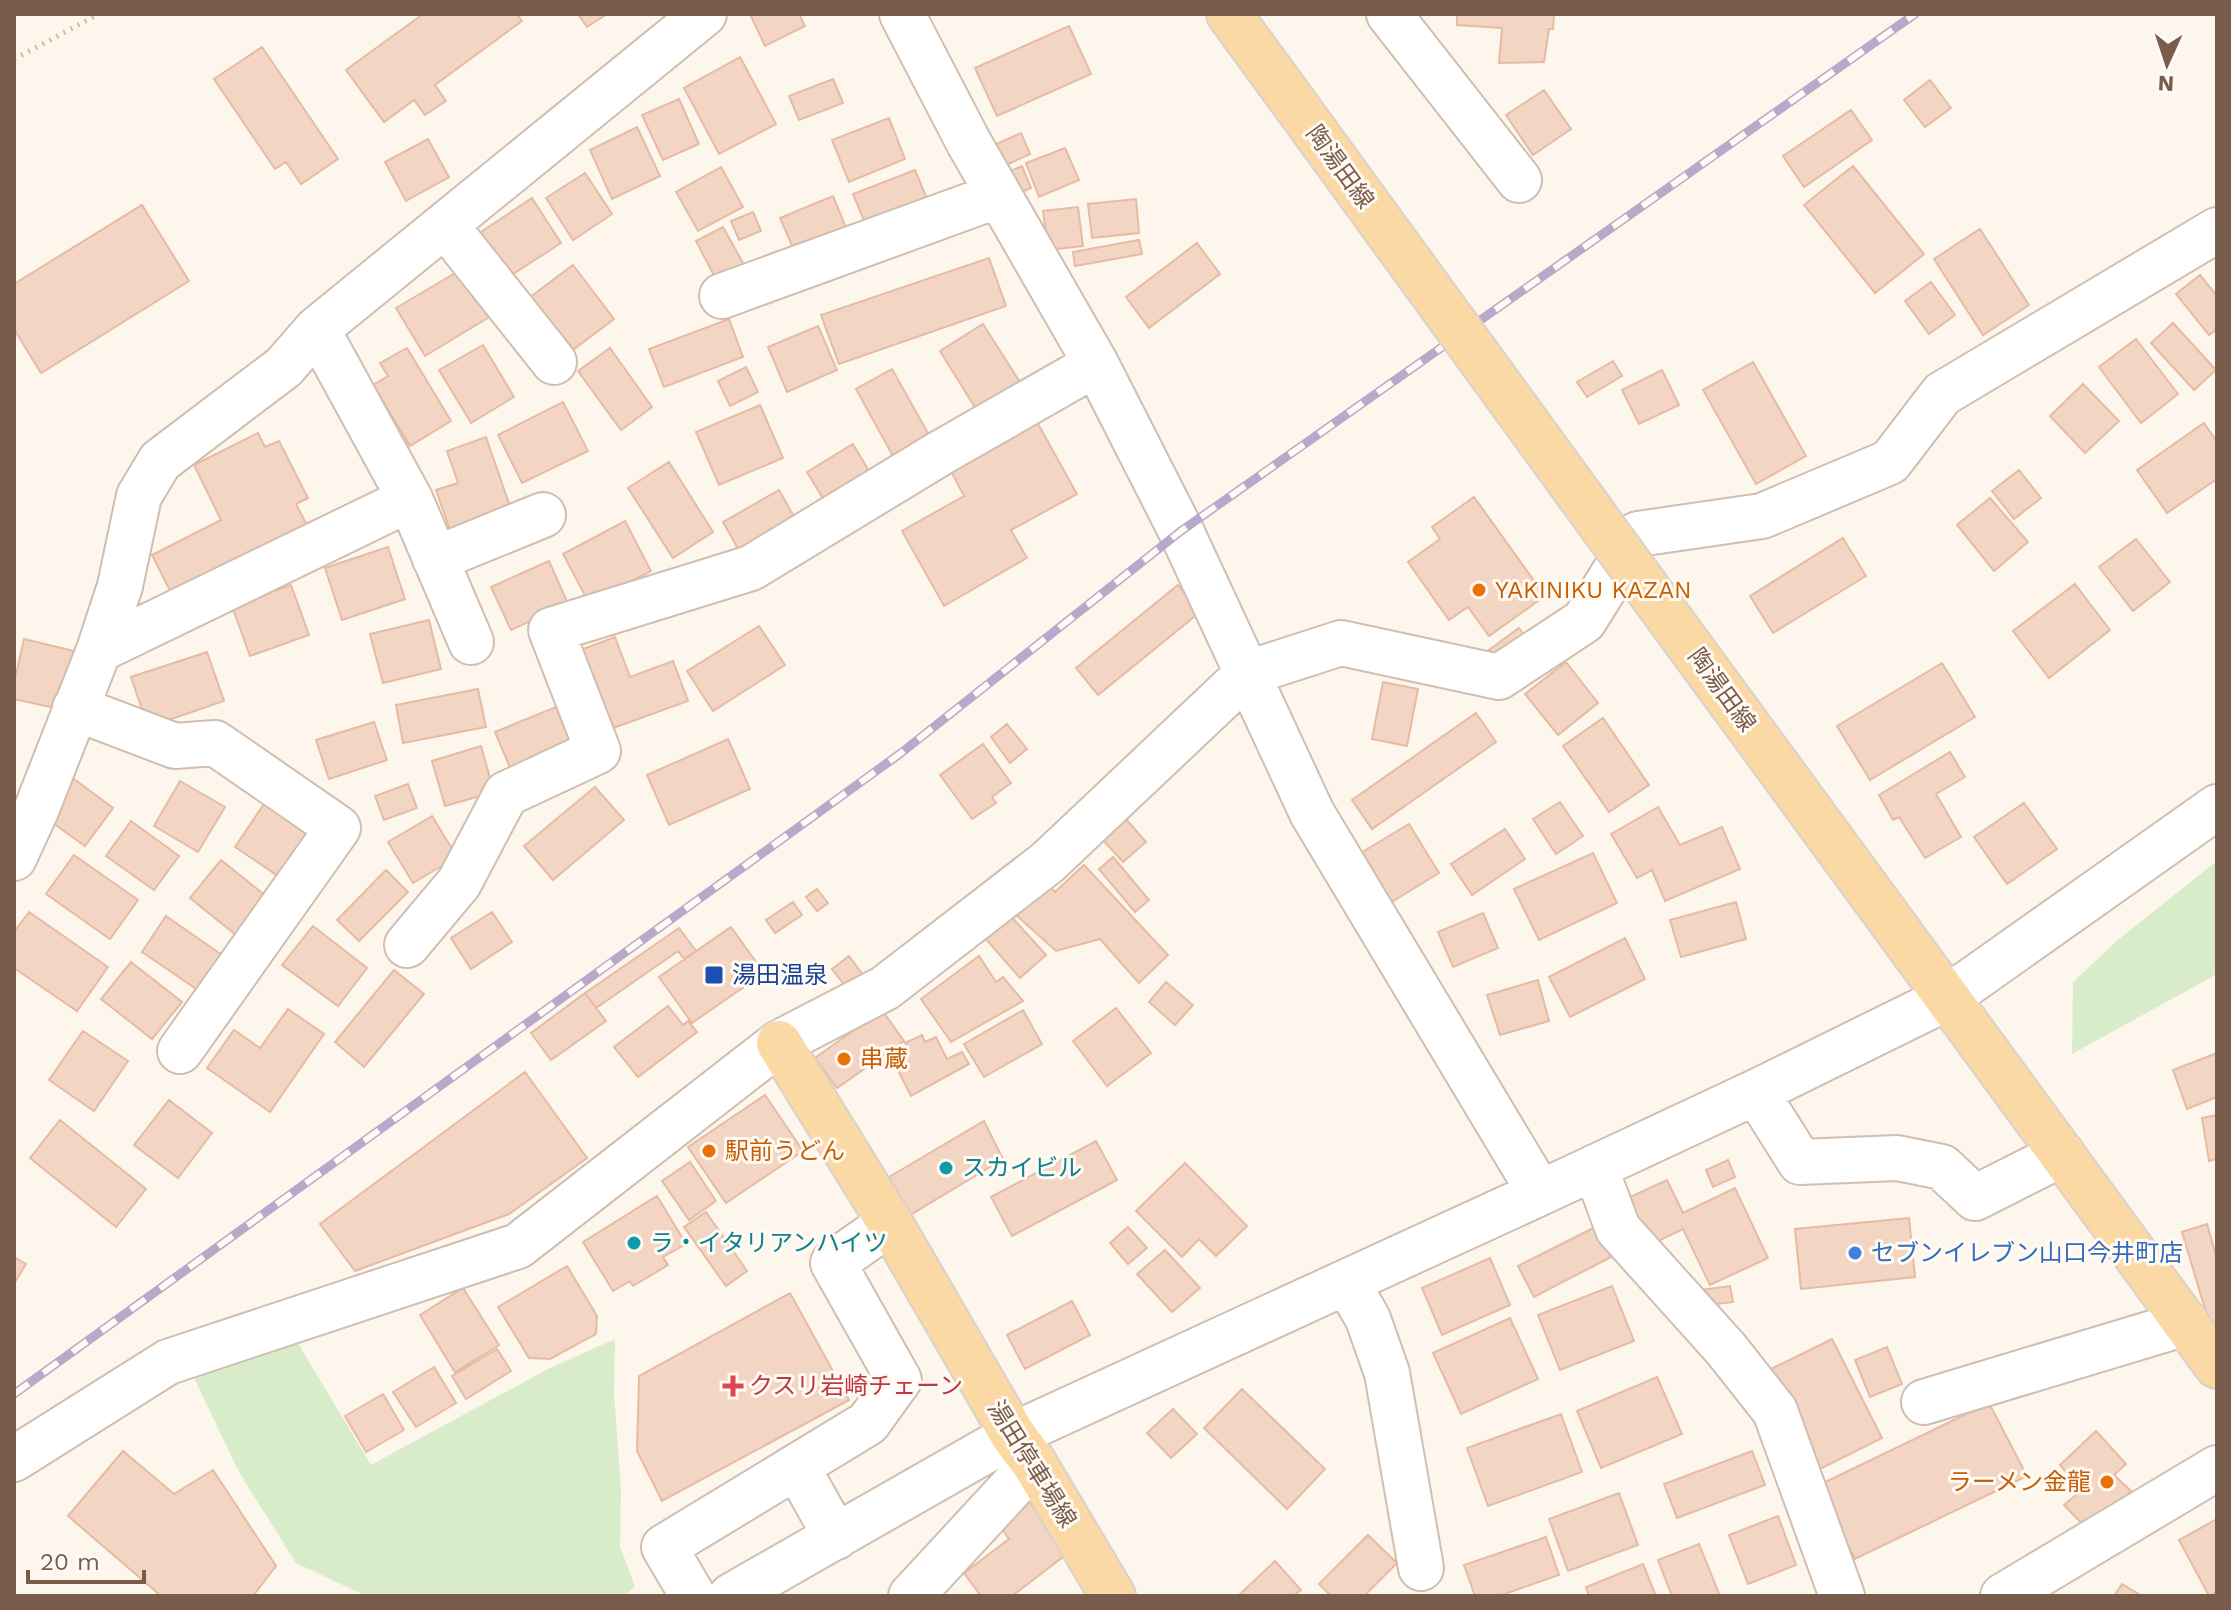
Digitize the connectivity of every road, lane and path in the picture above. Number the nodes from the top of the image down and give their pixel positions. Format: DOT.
graph roads {
  1 [pos="99,14"];
  2 [pos="704,14"];
  3 [pos="902,14"];
  4 [pos="1229,14"];
  5 [pos="1389,14"];
  6 [pos="14,59"];
  7 [pos="1519,180"];
  8 [pos="999,195"];
  9 [pos="446,226"];
  10 [pos="2217,230"];
  11 [pos="722,296"];
  12 [pos="317,329"];
  13 [pos="554,362"];
  14 [pos="1096,364"];
  15 [pos="410,499"];
  16 [pos="543,515"];
  17 [pos="435,559"];
  18 [pos="471,642"];
  19 [pos="99,650"];
  20 [pos="1248,673"];
  21 [pos="75,708"];
  22 [pos="2217,807"];
  23 [pos="14,858"];
  24 [pos="407,945"];
  25 [pos="1947,998"];
  26 [pos="779,1043"];
  27 [pos="180,1051"];
  28 [pos="1756,1092"];
  29 [pos="2062,1154"];
  30 [pos="1595,1167"];
  31 [pos="1540,1193"];
  32 [pos="890,1223"];
  33 [pos="1347,1282"];
  34 [pos="2205,1341"];
  35 [pos="1924,1402"];
  36 [pos="1024,1449"];
  37 [pos="14,1459"];
  38 [pos="797,1467"];
  39 [pos="2217,1468"];
  40 [pos="836,1537"];
  41 [pos="1421,1568"];
  42 [pos="693,1596"];
  43 [pos="731,1596"];
  44 [pos="911,1596"];
  45 [pos="1113,1596"];
  46 [pos="1842,1596"];
  47 [pos="2003,1596"];
  1 -- 6 [label="path"];
  2 -- 9 [label="street"];
  3 -- 8 [label="street"];
  4 -- 25 [label="main road, 陶湯田線, bridge"];
  5 -- 7 [label="street"];
  8 -- 11 [label="street"];
  8 -- 14 [label="street"];
  9 -- 12 [label="street"];
  9 -- 13 [label="street"];
  10 -- 20 [label="street"];
  12 -- 15 [label="street"];
  12 -- 19 [label="street"];
  14 -- 20 [label="street"];
  14 -- 24 [label="street"];
  15 -- 17 [label="street"];
  15 -- 19 [label="street"];
  16 -- 17 [label="street"];
  17 -- 18 [label="street"];
  19 -- 21 [label="street"];
  20 -- 26 [label="street"];
  20 -- 31 [label="street"];
  21 -- 23 [label="street"];
  21 -- 27 [label="street"];
  22 -- 25 [label="street"];
  25 -- 28 [label="street"];
  25 -- 29 [label="main road, 陶湯田線"];
  26 -- 32 [label="main road, 湯田停車場線"];
  26 -- 37 [label="street"];
  28 -- 29 [label="street"];
  28 -- 30 [label="street"];
  29 -- 34 [label="main road, 陶湯田線"];
  30 -- 31 [label="street"];
  30 -- 46 [label="street"];
  31 -- 33 [label="street"];
  32 -- 36 [label="main road, 湯田停車場線"];
  32 -- 38 [label="street"];
  33 -- 36 [label="street"];
  33 -- 41 [label="street"];
  34 -- 35 [label="street"];
  36 -- 40 [label="street"];
  36 -- 44 [label="street"];
  36 -- 45 [label="main road, 湯田停車場線"];
  38 -- 40 [label="street"];
  38 -- 42 [label="street"];
  39 -- 47 [label="street"];
  40 -- 43 [label="street"];
}
